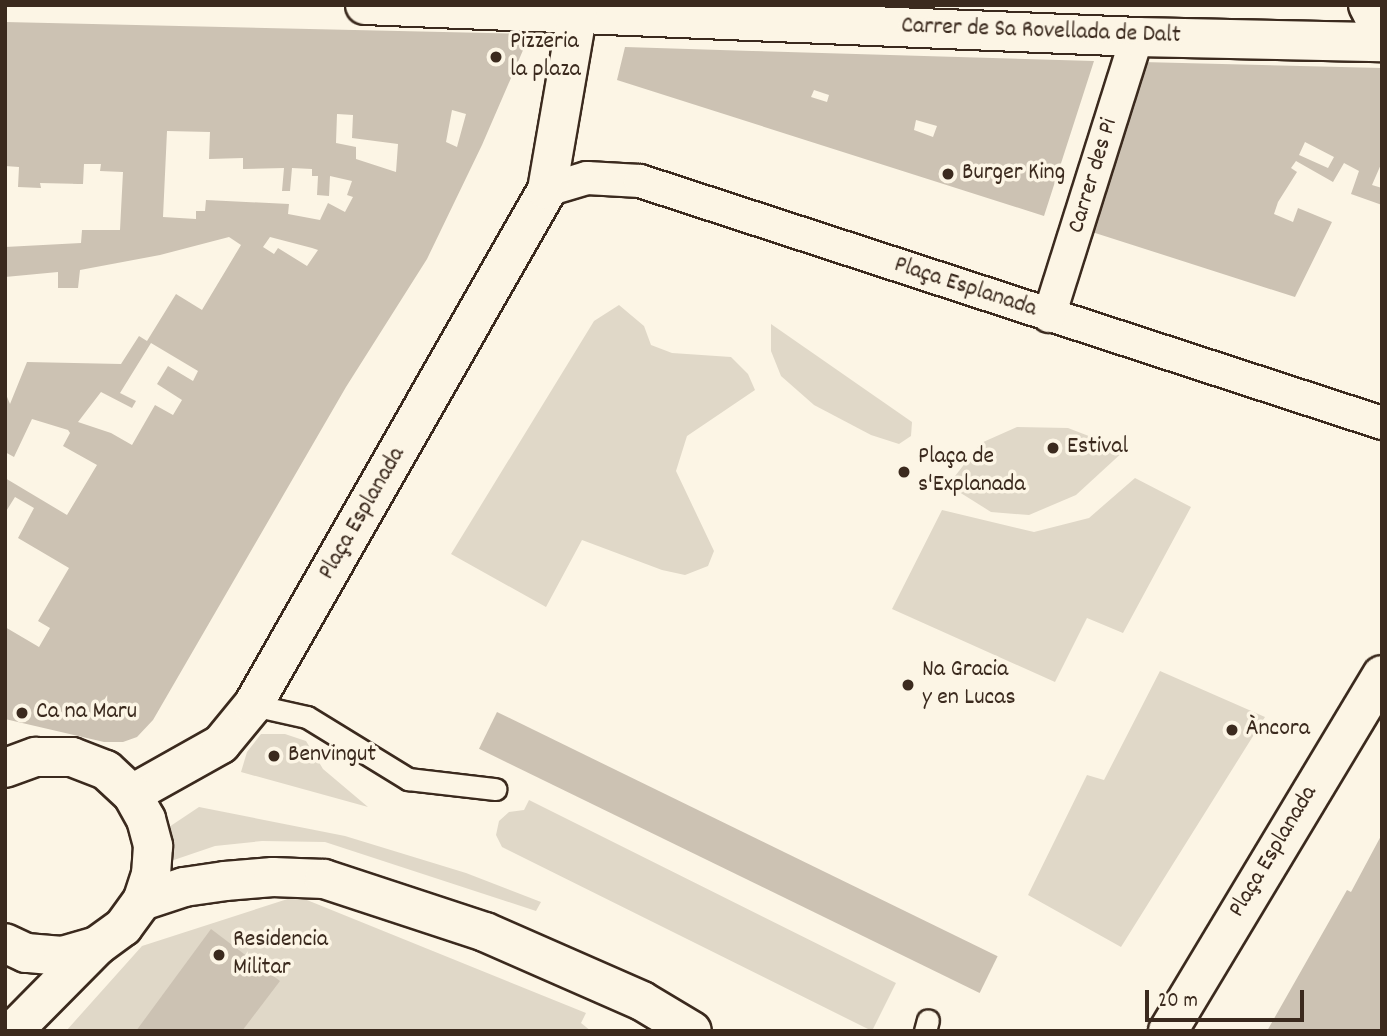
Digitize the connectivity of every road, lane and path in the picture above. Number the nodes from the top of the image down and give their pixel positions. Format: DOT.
graph roads {
  1 [pos="365,5"];
  2 [pos="1368,5"];
  3 [pos="577,9"];
  4 [pos="1382,32"];
  5 [pos="1137,37"];
  6 [pos="1382,42"];
  7 [pos="547,190"];
  8 [pos="1049,316"];
  9 [pos="1382,423"];
  10 [pos="1379,685"];
  11 [pos="253,705"];
  12 [pos="5,768"];
  13 [pos="495,789"];
  14 [pos="132,794"];
  15 [pos="142,901"];
  16 [pos="5,943"];
  17 [pos="97,946"];
  18 [pos="13,1031"];
  19 [pos="692,1031"];
  20 [pos="1168,1031"];
  1 -- 3 [label="street, Carrer de Sa Rovellada de Dalt"];
  2 -- 4 [label="street"];
  3 -- 5 [label="street, Carrer de Sa Rovellada de Dalt"];
  3 -- 7 [label="street, Plaça Esplanada"];
  5 -- 6 [label="street, Carrer de Sa Rovellada de Dalt"];
  5 -- 8 [label="street, Carrer des Pi"];
  7 -- 8 [label="street, Plaça Esplanada"];
  7 -- 11 [label="street, Plaça Esplanada"];
  8 -- 9 [label="street, Plaça Esplanada"];
  10 -- 20 [label="street, Plaça Esplanada"];
  11 -- 13 [label="lane"];
  11 -- 14 [label="street, Plaça Esplanada"];
  12 -- 14 [label="street"];
  14 -- 15 [label="street"];
  15 -- 17 [label="street"];
  15 -- 19 [label="street"];
  16 -- 17 [label="street"];
  17 -- 18 [label="street"];
}
